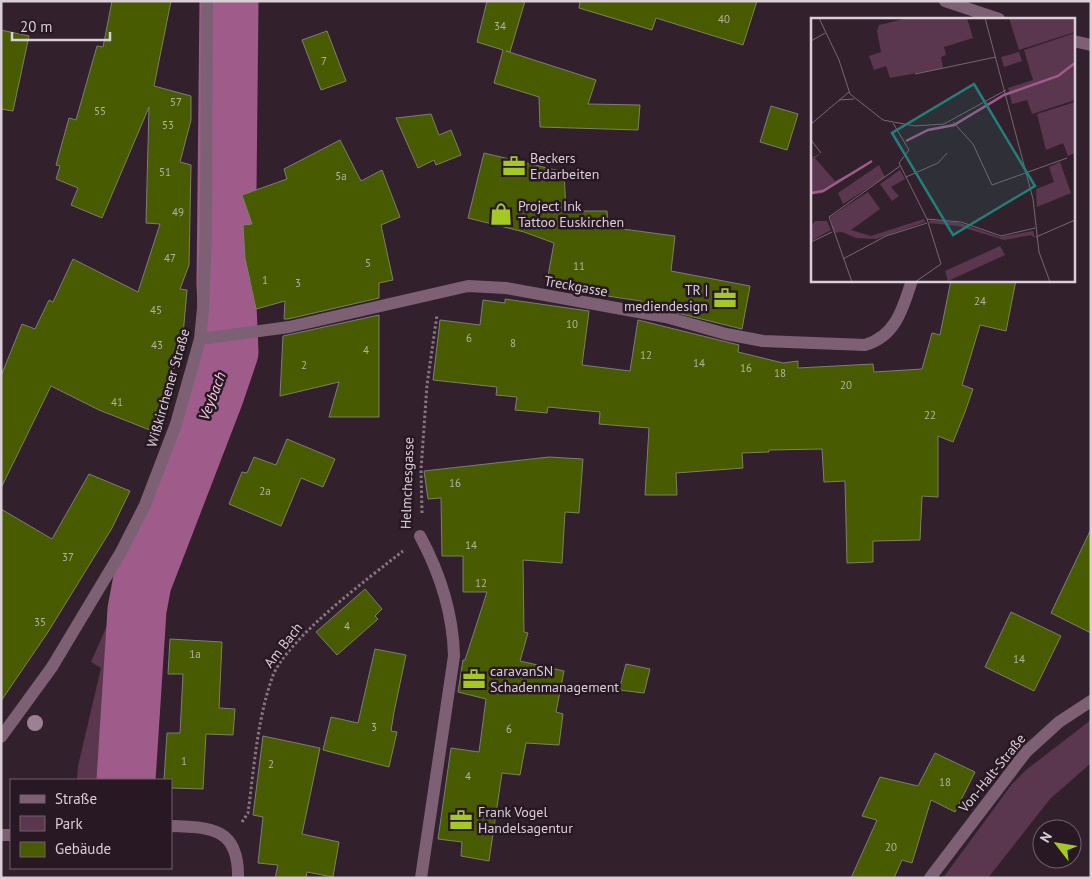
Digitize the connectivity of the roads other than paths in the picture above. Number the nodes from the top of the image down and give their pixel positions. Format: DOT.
graph roads {
  1 [pos="207,1"];
  2 [pos="945,1"];
  3 [pos="969,10"];
  4 [pos="995,18"];
  5 [pos="1074,41"];
  6 [pos="1091,45"];
  7 [pos="912,281"];
  8 [pos="200,339"];
  9 [pos="420,536"];
  10 [pos="1091,700"];
  11 [pos="1,737"];
  12 [pos="172,826"];
  13 [pos="238,878"];
  14 [pos="420,878"];
  15 [pos="930,878"];
  1 -- 8 [label="street, Wißkirchener Straße"];
  2 -- 3 [label="street"];
  3 -- 4 [label="street"];
  5 -- 6 [label="street"];
  7 -- 8 [label="street, Treckgasse"];
  8 -- 11 [label="street, Wißkirchener Straße"];
  9 -- 14 [label="street, Helmchesgasse"];
  10 -- 15 [label="street, Von-Halt-Straße"];
  12 -- 13 [label="street"];
}
